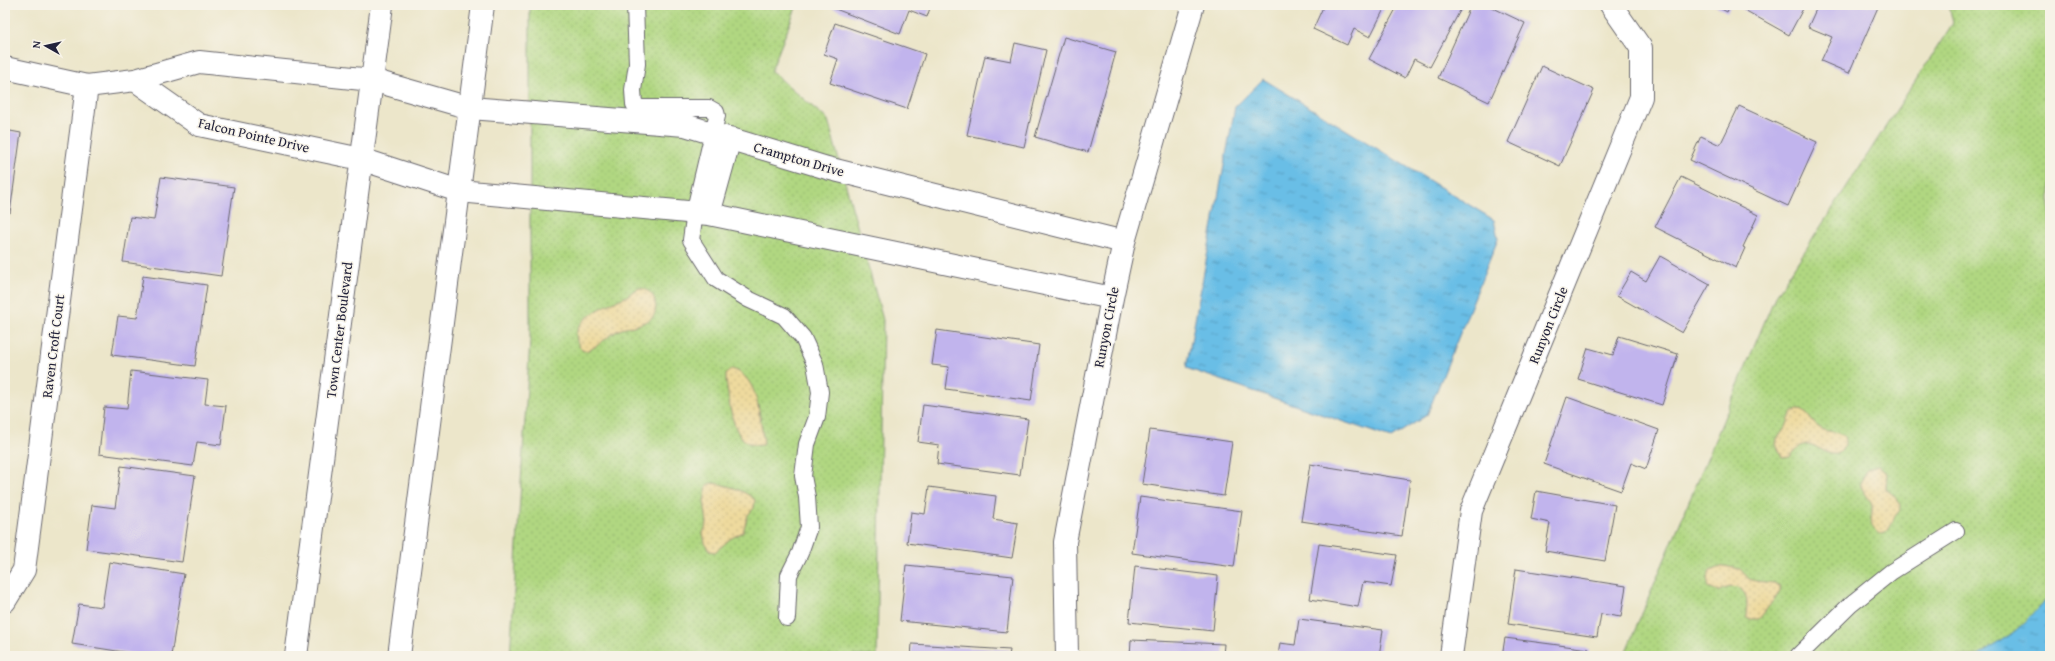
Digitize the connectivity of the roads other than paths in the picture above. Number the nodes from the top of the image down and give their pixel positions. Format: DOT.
graph roads {
  1 [pos="382,5"];
  2 [pos="483,5"];
  3 [pos="635,5"];
  4 [pos="1193,5"];
  5 [pos="1611,5"];
  6 [pos="5,68"];
  7 [pos="135,80"];
  8 [pos="372,80"];
  9 [pos="87,86"];
  10 [pos="470,108"];
  11 [pos="722,136"];
  12 [pos="361,159"];
  13 [pos="459,191"];
  14 [pos="701,214"];
  15 [pos="1124,242"];
  16 [pos="1112,298"];
  17 [pos="1956,531"];
  18 [pos="5,600"];
  19 [pos="787,618"];
  20 [pos="296,656"];
  21 [pos="399,656"];
  22 [pos="1067,656"];
  23 [pos="1451,656"];
  24 [pos="1798,656"];
  1 -- 8 [label="street, Town Center Boulevard"];
  2 -- 10 [label="street"];
  3 -- 11 [label="lane"];
  4 -- 15 [label="street, Runyon Circle"];
  5 -- 23 [label="street, Runyon Circle"];
  6 -- 9 [label="street"];
  7 -- 8 [label="street"];
  7 -- 9 [label="street"];
  7 -- 12 [label="street, Falcon Pointe Drive"];
  8 -- 10 [label="street, Crampton Drive"];
  8 -- 12 [label="street, Town Center Boulevard"];
  9 -- 18 [label="street, Raven Croft Court"];
  10 -- 11 [label="street, Crampton Drive"];
  10 -- 13 [label="street"];
  11 -- 14 [label="street"];
  11 -- 15 [label="street, Crampton Drive"];
  12 -- 13 [label="street, Falcon Pointe Drive"];
  12 -- 20 [label="street, Town Center Boulevard"];
  13 -- 14 [label="street"];
  13 -- 21 [label="street"];
  14 -- 16 [label="street"];
  14 -- 19 [label="lane"];
  15 -- 16 [label="street, Runyon Circle"];
  16 -- 22 [label="street, Runyon Circle"];
  17 -- 24 [label="lane"];
}
